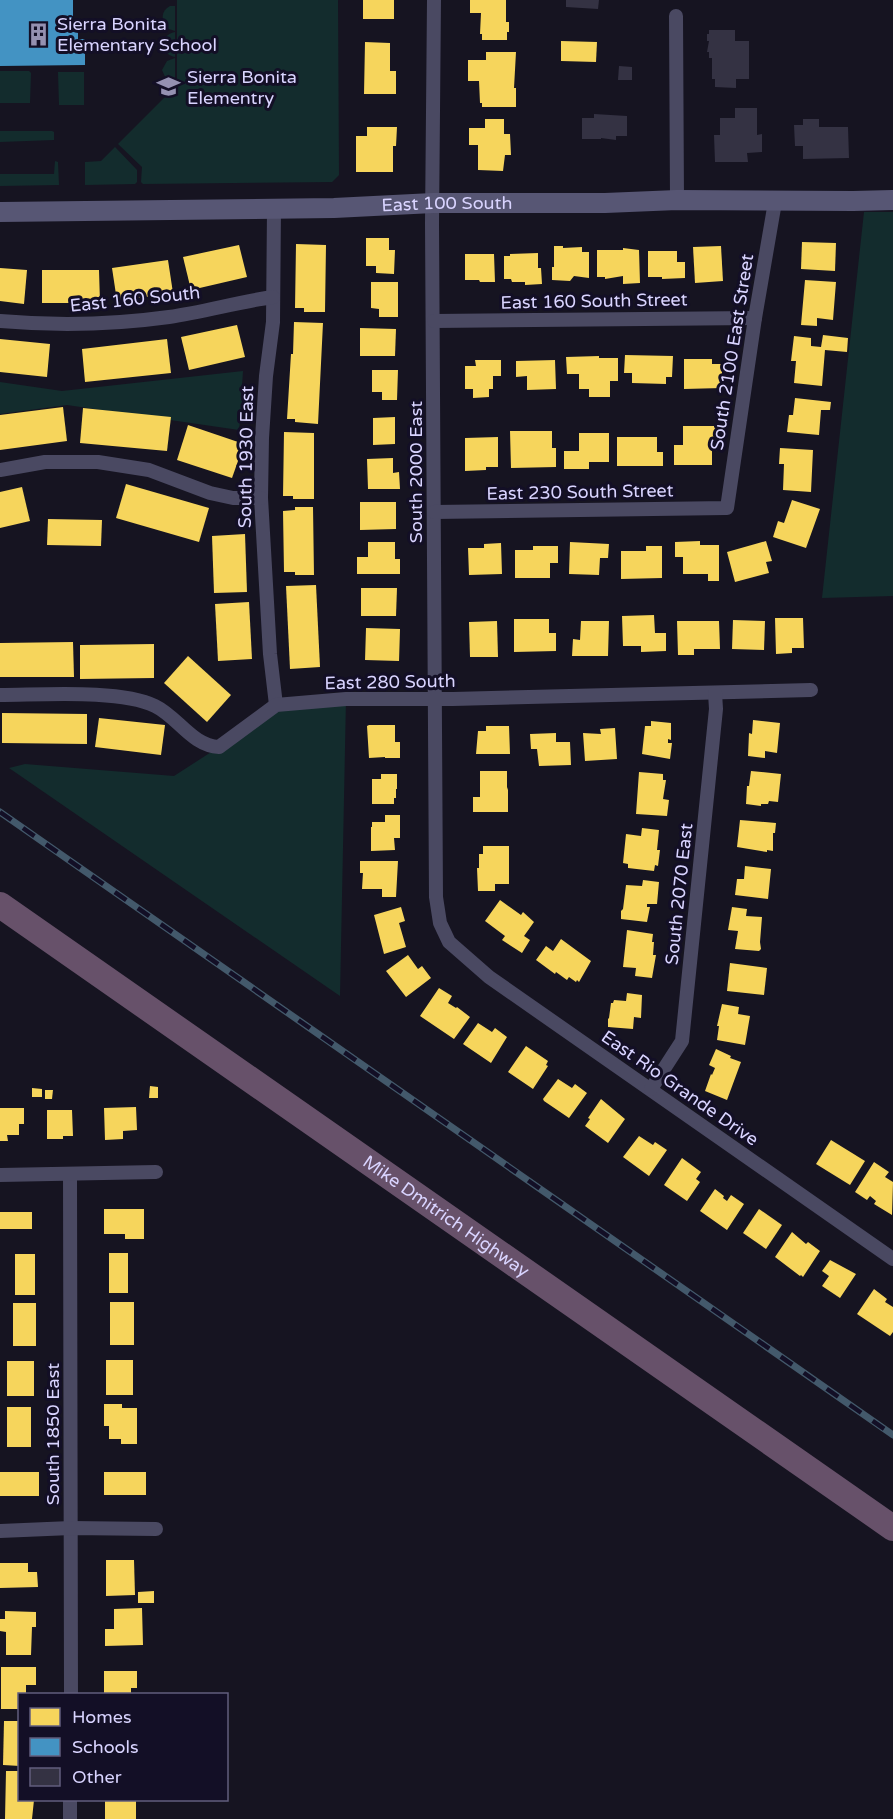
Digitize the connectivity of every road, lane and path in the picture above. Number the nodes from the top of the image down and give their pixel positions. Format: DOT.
graph roads {
  1 [pos="434,0"];
  2 [pos="676,16"];
  3 [pos="677,200"];
  4 [pos="893,200"];
  5 [pos="775,202"];
  6 [pos="433,203"];
  7 [pos="274,209"];
  8 [pos="0,212"];
  9 [pos="273,297"];
  10 [pos="755,318"];
  11 [pos="0,321"];
  12 [pos="434,321"];
  13 [pos="0,470"];
  14 [pos="261,498"];
  15 [pos="727,508"];
  16 [pos="434,512"];
  17 [pos="811,690"];
  18 [pos="715,693"];
  19 [pos="0,695"];
  20 [pos="435,699"];
  21 [pos="276,705"];
  22 [pos="0,905"];
  23 [pos="449,942"];
  24 [pos="651,1089"];
  25 [pos="156,1172"];
  26 [pos="70,1174"];
  27 [pos="0,1175"];
  28 [pos="893,1259"];
  29 [pos="71,1528"];
  30 [pos="893,1528"];
  31 [pos="156,1529"];
  32 [pos="0,1531"];
  33 [pos="71,1693"];
  34 [pos="70,1801"];
  35 [pos="70,1819"];
  1 -- 6 [label="street, South 2000 East"];
  2 -- 3 [label="street"];
  3 -- 5 [label="street, East 100 South"];
  3 -- 6 [label="street, East 100 South"];
  4 -- 5 [label="street, East 100 South"];
  5 -- 10 [label="street, South 2100 East Street"];
  6 -- 7 [label="street, East 100 South"];
  6 -- 12 [label="street, South 2000 East"];
  7 -- 8 [label="street, East 100 South"];
  7 -- 9 [label="street, South 1930 East"];
  9 -- 11 [label="street, East 160 South"];
  9 -- 14 [label="street, South 1930 East"];
  10 -- 12 [label="street, East 160 South Street"];
  10 -- 15 [label="street, South 2100 East Street"];
  12 -- 16 [label="street, South 2000 East"];
  13 -- 14 [label="street"];
  14 -- 21 [label="street, South 1930 East"];
  15 -- 16 [label="street, East 230 South Street"];
  16 -- 20 [label="street, South 2000 East"];
  17 -- 18 [label="street, East 280 South"];
  18 -- 20 [label="street, East 280 South"];
  18 -- 24 [label="street, South 2070 East"];
  19 -- 21 [label="street"];
  20 -- 21 [label="street, East 280 South"];
  20 -- 23 [label="street, South 2000 East"];
  22 -- 30 [label="highway, Mike Dmitrich Highway"];
  23 -- 24 [label="street, East Rio Grande Drive"];
  24 -- 28 [label="street, East Rio Grande Drive"];
  25 -- 26 [label="street"];
  26 -- 27 [label="street"];
  26 -- 29 [label="street, South 1850 East"];
  29 -- 31 [label="street"];
  29 -- 32 [label="street"];
  29 -- 33 [label="street, South 1850 East"];
  34 -- 35 [label="street"];
}
